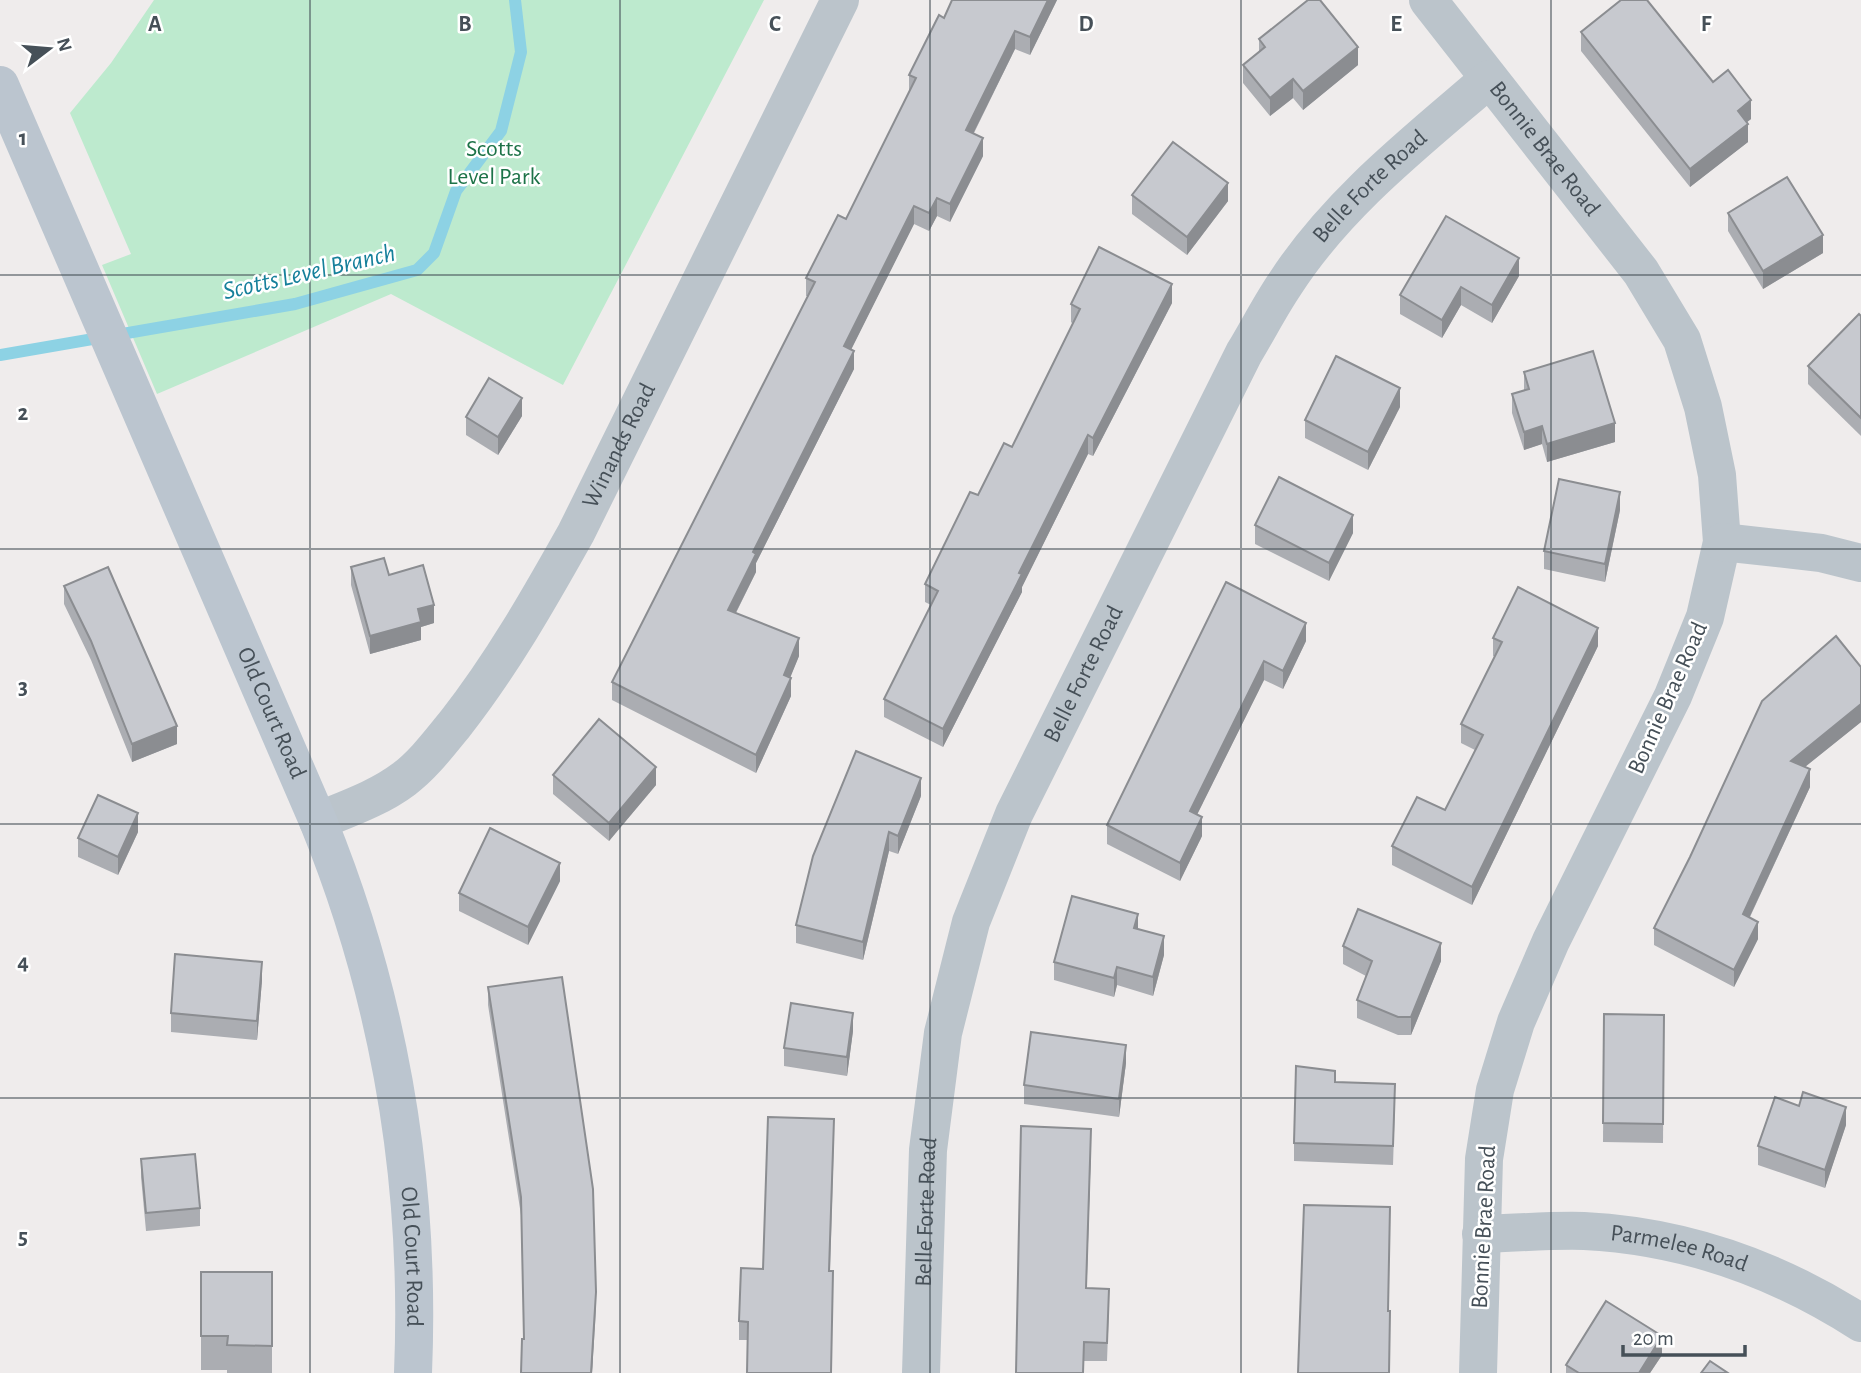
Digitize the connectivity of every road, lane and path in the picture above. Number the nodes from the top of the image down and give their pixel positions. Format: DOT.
graph roads {
  1 [pos="840,0"];
  2 [pos="1428,0"];
  3 [pos="1489,79"];
  4 [pos="0,85"];
  5 [pos="1722,542"];
  6 [pos="1861,563"];
  7 [pos="318,821"];
  8 [pos="1481,1234"];
  9 [pos="1861,1323"];
  10 [pos="414,1373"];
  11 [pos="921,1373"];
  12 [pos="1478,1373"];
  1 -- 7 [label="street, Winands Road"];
  2 -- 3 [label="street, Bonnie Brae Road"];
  3 -- 5 [label="street, Bonnie Brae Road"];
  3 -- 11 [label="street, Belle Forte Road"];
  4 -- 7 [label="main road, Old Court Road"];
  5 -- 6 [label="street"];
  5 -- 8 [label="street, Bonnie Brae Road"];
  7 -- 10 [label="main road, Old Court Road"];
  8 -- 9 [label="street, Parmelee Road"];
  8 -- 12 [label="street, Bonnie Brae Road"];
}
